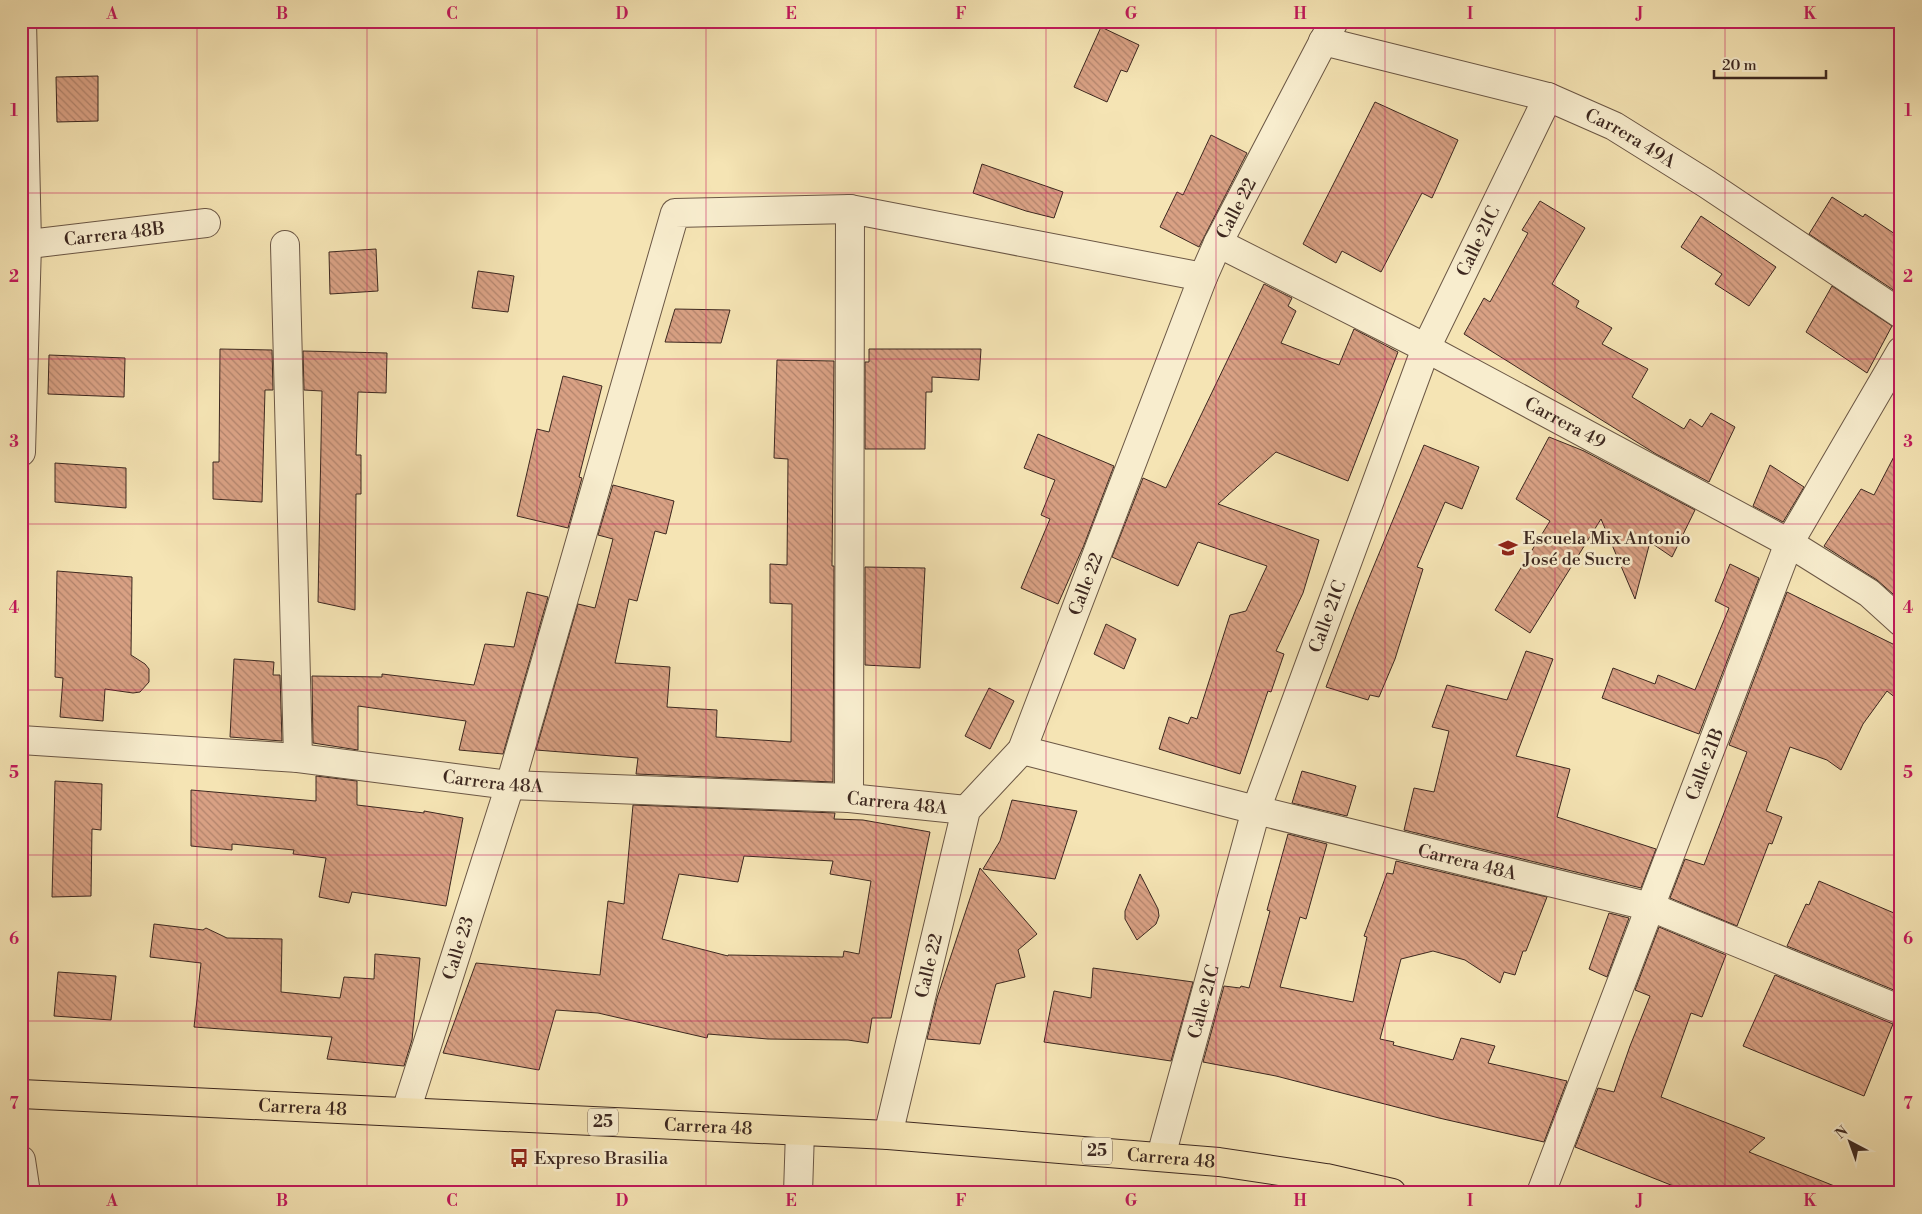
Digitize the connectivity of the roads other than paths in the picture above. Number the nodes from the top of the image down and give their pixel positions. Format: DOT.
graph roads {
  1 [pos="22,21"];
  2 [pos="1329,31"];
  3 [pos="1548,97"];
  4 [pos="850,209"];
  5 [pos="206,223"];
  6 [pos="1218,243"];
  7 [pos="24,245"];
  8 [pos="285,245"];
  9 [pos="1203,277"];
  10 [pos="1901,314"];
  11 [pos="1426,348"];
  12 [pos="1901,352"];
  13 [pos="21,452"];
  14 [pos="1789,543"];
  15 [pos="1901,622"];
  16 [pos="21,740"];
  17 [pos="1022,750"];
  18 [pos="298,758"];
  19 [pos="510,785"];
  20 [pos="849,798"];
  21 [pos="966,810"];
  22 [pos="1256,810"];
  23 [pos="1650,907"];
  24 [pos="1901,1010"];
  25 [pos="21,1094"];
  26 [pos="406,1111"];
  27 [pos="800,1131"];
  28 [pos="888,1135"];
  29 [pos="1161,1156"];
  30 [pos="21,1160"];
  31 [pos="26,1193"];
  32 [pos="798,1193"];
  33 [pos="1392,1193"];
  34 [pos="1541,1193"];
  1 -- 7 [label="street"];
  2 -- 3 [label="street, Carrera 49A"];
  2 -- 6 [label="street, Calle 22"];
  3 -- 10 [label="street, Carrera 49A"];
  3 -- 11 [label="street, Calle 21C"];
  4 -- 9 [label="street"];
  4 -- 19 [label="street, Calle 23"];
  4 -- 20 [label="street"];
  5 -- 7 [label="street, Carrera 48B"];
  6 -- 9 [label="street, Calle 22"];
  6 -- 11 [label="street, Carrera 49"];
  7 -- 13 [label="street"];
  8 -- 18 [label="street"];
  9 -- 17 [label="street, Calle 22"];
  11 -- 14 [label="street, Carrera 49"];
  11 -- 22 [label="street, Calle 21C"];
  12 -- 14 [label="street, Calle 21B"];
  14 -- 15 [label="street, Carrera 49"];
  14 -- 23 [label="street, Calle 21B"];
  16 -- 18 [label="street, Carrera 48A"];
  17 -- 21 [label="street, Calle 22"];
  17 -- 22 [label="street, Carrera 48A"];
  18 -- 19 [label="street, Carrera 48A"];
  19 -- 20 [label="street, Carrera 48A"];
  19 -- 26 [label="street, Calle 23"];
  20 -- 21 [label="street, Carrera 48A"];
  21 -- 28 [label="street, Calle 22"];
  22 -- 23 [label="street, Carrera 48A"];
  22 -- 29 [label="street, Calle 21C"];
  23 -- 24 [label="street, Carrera 48A"];
  23 -- 34 [label="street, Calle 21B"];
  25 -- 26 [label="highway, Carrera 48 / 25"];
  26 -- 27 [label="highway, Carrera 48 / 25"];
  27 -- 28 [label="highway, Carrera 48 / 25"];
  27 -- 32 [label="street"];
  28 -- 29 [label="highway, Carrera 48 / 25"];
  29 -- 33 [label="highway, Carrera 48 / 25"];
  30 -- 31 [label="street"];
}
